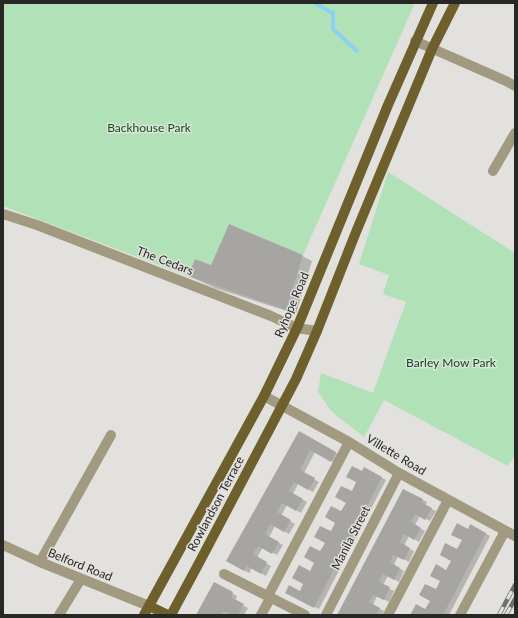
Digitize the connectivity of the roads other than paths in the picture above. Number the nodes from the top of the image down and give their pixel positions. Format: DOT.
graph roads {
  1 [pos="433,3"];
  2 [pos="455,3"];
  3 [pos="415,41"];
  4 [pos="432,49"];
  5 [pos="515,86"];
  6 [pos="515,133"];
  7 [pos="493,172"];
  8 [pos="3,214"];
  9 [pos="297,328"];
  10 [pos="317,331"];
  11 [pos="264,396"];
  12 [pos="282,405"];
  13 [pos="111,435"];
  14 [pos="349,442"];
  15 [pos="399,473"];
  16 [pos="448,500"];
  17 [pos="510,533"];
  18 [pos="3,545"];
  19 [pos="40,562"];
  20 [pos="224,574"];
  21 [pos="81,579"];
  22 [pos="269,597"];
  23 [pos="147,610"];
  24 [pos="59,615"];
  25 [pos="169,615"];
  26 [pos="261,615"];
  27 [pos="305,615"];
  28 [pos="326,615"];
  29 [pos="388,615"];
  30 [pos="460,615"];
  1 -- 3 [label="main road, Ryhope Road"];
  2 -- 4 [label="main road"];
  3 -- 4 [label="street"];
  3 -- 9 [label="main road, Ryhope Road"];
  4 -- 5 [label="street"];
  4 -- 10 [label="main road"];
  6 -- 7 [label="street"];
  8 -- 9 [label="street, The Cedars"];
  9 -- 10 [label="street, The Cedars"];
  9 -- 11 [label="main road, Ryhope Road"];
  10 -- 12 [label="main road"];
  11 -- 12 [label="street, Villette Road"];
  11 -- 23 [label="main road, Ryhope Road"];
  12 -- 14 [label="street, Villette Road"];
  12 -- 25 [label="main road, Rowlandson Terrace"];
  13 -- 19 [label="street"];
  14 -- 15 [label="street, Villette Road"];
  14 -- 22 [label="street"];
  15 -- 16 [label="street, Villette Road"];
  15 -- 28 [label="street, Manila Street"];
  16 -- 17 [label="street, Villette Road"];
  16 -- 29 [label="street"];
  17 -- 30 [label="street"];
  18 -- 19 [label="street, Belford Road"];
  19 -- 21 [label="street, Belford Road"];
  20 -- 22 [label="street"];
  21 -- 23 [label="street, Belford Road"];
  21 -- 24 [label="street"];
  22 -- 26 [label="street"];
  22 -- 27 [label="street"];
  23 -- 25 [label="main road"];
}
